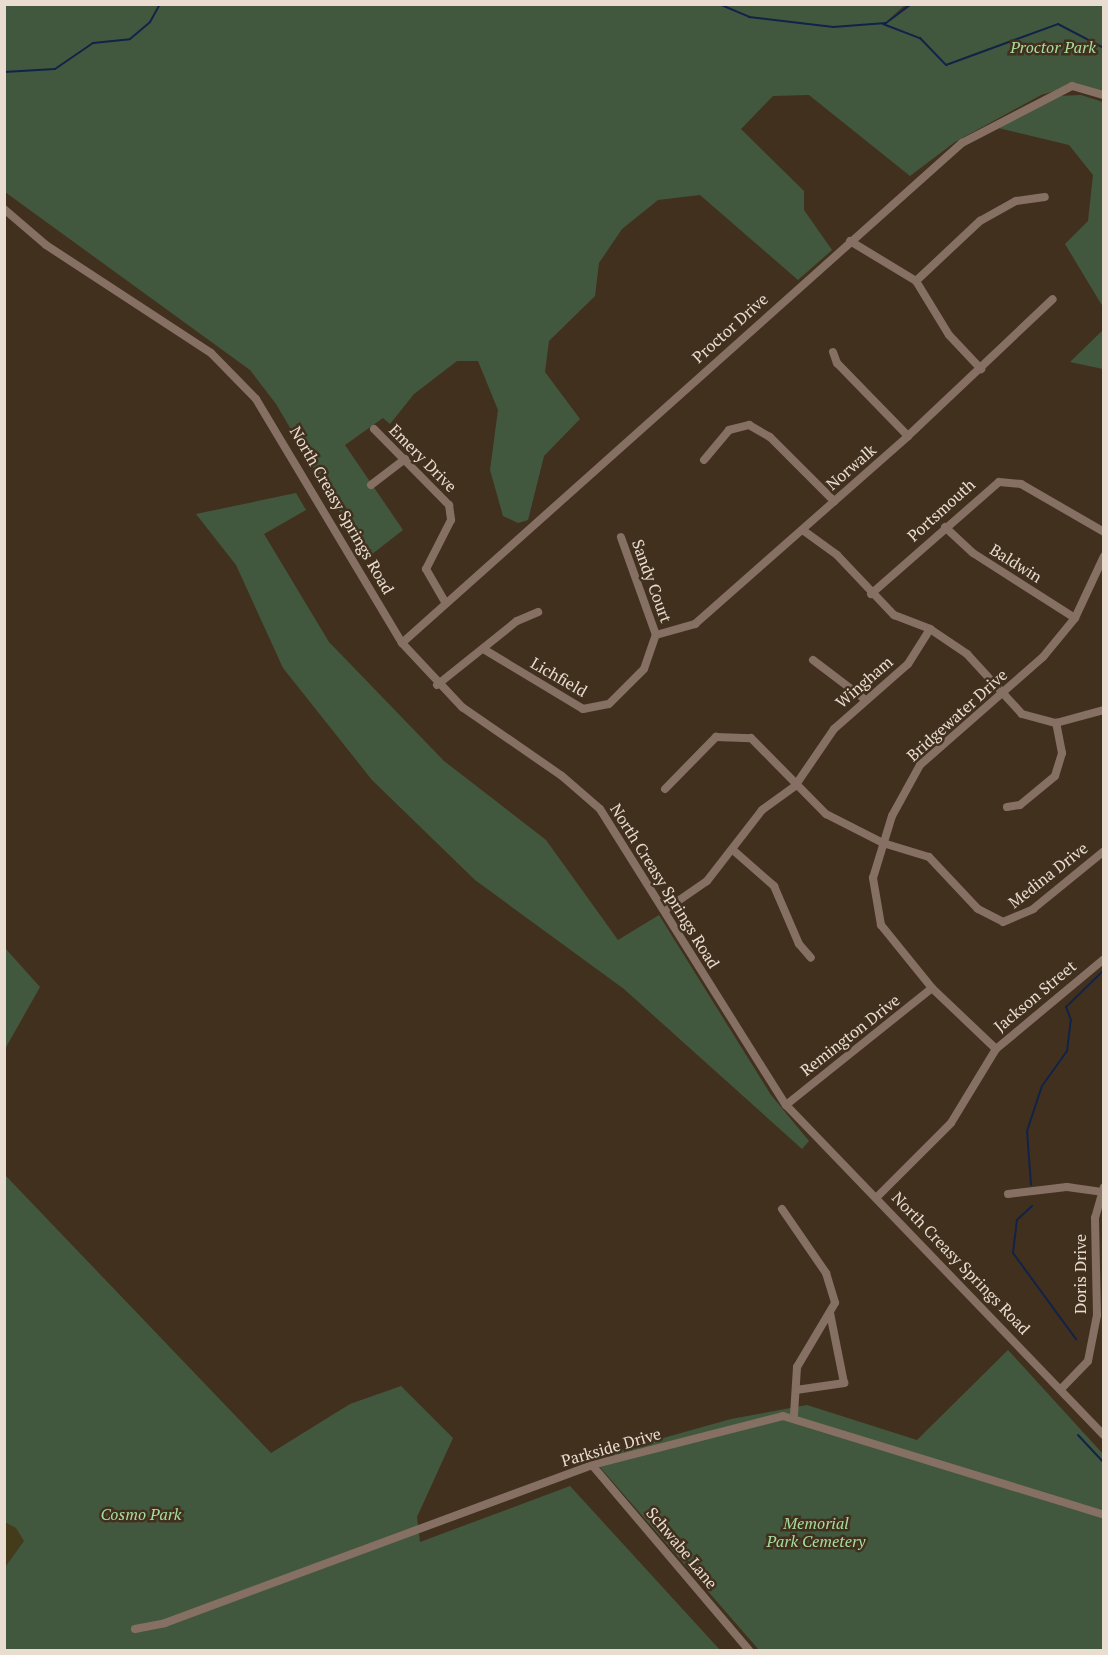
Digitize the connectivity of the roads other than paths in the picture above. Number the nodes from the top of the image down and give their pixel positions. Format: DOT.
graph roads {
  1 [pos="1104,95"];
  2 [pos="1045,197"];
  3 [pos="4,209"];
  4 [pos="849,241"];
  5 [pos="916,281"];
  6 [pos="1053,299"];
  7 [pos="833,352"];
  8 [pos="981,369"];
  9 [pos="374,429"];
  10 [pos="908,436"];
  11 [pos="405,459"];
  12 [pos="704,460"];
  13 [pos="371,485"];
  14 [pos="834,501"];
  15 [pos="945,527"];
  16 [pos="804,531"];
  17 [pos="1104,532"];
  18 [pos="621,537"];
  19 [pos="1104,556"];
  20 [pos="871,594"];
  21 [pos="446,603"];
  22 [pos="538,612"];
  23 [pos="1075,618"];
  24 [pos="930,629"];
  25 [pos="656,635"];
  26 [pos="402,643"];
  27 [pos="485,650"];
  28 [pos="813,660"];
  29 [pos="437,685"];
  30 [pos="1004,694"];
  31 [pos="863,698"];
  32 [pos="1104,710"];
  33 [pos="1056,723"];
  34 [pos="795,786"];
  35 [pos="665,789"];
  36 [pos="1007,807"];
  37 [pos="883,843"];
  38 [pos="732,850"];
  39 [pos="1104,851"];
  40 [pos="665,910"];
  41 [pos="811,958"];
  42 [pos="1104,959"];
  43 [pos="932,988"];
  44 [pos="996,1049"];
  45 [pos="786,1105"];
  46 [pos="1103,1190"];
  47 [pos="1008,1194"];
  48 [pos="876,1198"];
  49 [pos="782,1209"];
  50 [pos="830,1313"];
  51 [pos="1062,1388"];
  52 [pos="796,1390"];
  53 [pos="794,1415"];
  54 [pos="1104,1435"];
  55 [pos="592,1465"];
  56 [pos="1104,1515"];
  57 [pos="135,1629"];
  58 [pos="749,1650"];
  1 -- 4 [label="street, Proctor Drive"];
  2 -- 5 [label="street"];
  3 -- 26 [label="street, North Creasy Springs Road"];
  4 -- 5 [label="street"];
  4 -- 21 [label="street, Proctor Drive"];
  5 -- 8 [label="street"];
  6 -- 8 [label="street, Norwalk"];
  7 -- 10 [label="street"];
  8 -- 10 [label="street, Norwalk"];
  9 -- 11 [label="street, Emery Drive"];
  10 -- 14 [label="street, Norwalk"];
  11 -- 13 [label="street"];
  11 -- 21 [label="street, Emery Drive"];
  12 -- 14 [label="street"];
  14 -- 16 [label="street, Norwalk"];
  15 -- 17 [label="street, Portsmouth"];
  15 -- 20 [label="street, Portsmouth"];
  15 -- 23 [label="street, Baldwin"];
  16 -- 20 [label="street"];
  16 -- 25 [label="street, Norwalk"];
  18 -- 25 [label="street, Sandy Court"];
  19 -- 23 [label="street, Bridgewater Drive"];
  20 -- 24 [label="street"];
  21 -- 26 [label="street, Proctor Drive"];
  22 -- 27 [label="street"];
  23 -- 30 [label="street, Bridgewater Drive"];
  24 -- 30 [label="street"];
  24 -- 31 [label="street, Wingham"];
  25 -- 27 [label="street, Lichfield"];
  26 -- 29 [label="street, North Creasy Springs Road"];
  27 -- 29 [label="street"];
  28 -- 31 [label="street"];
  29 -- 40 [label="street, North Creasy Springs Road"];
  30 -- 33 [label="street"];
  30 -- 37 [label="street, Bridgewater Drive"];
  31 -- 34 [label="street, Wingham"];
  32 -- 33 [label="street"];
  33 -- 36 [label="street"];
  34 -- 35 [label="street"];
  34 -- 37 [label="street"];
  34 -- 38 [label="street, Wingham"];
  37 -- 39 [label="street, Medina Drive"];
  37 -- 43 [label="street, Bridgewater Drive"];
  38 -- 40 [label="street, Wingham"];
  38 -- 41 [label="street"];
  40 -- 45 [label="street, North Creasy Springs Road"];
  42 -- 44 [label="street, Jackson Street"];
  43 -- 44 [label="street, Bridgewater Drive"];
  43 -- 45 [label="street, Remington Drive"];
  44 -- 48 [label="street, Jackson Street"];
  45 -- 48 [label="street, North Creasy Springs Road"];
  46 -- 47 [label="street"];
  46 -- 51 [label="street, Doris Drive"];
  48 -- 51 [label="street, North Creasy Springs Road"];
  49 -- 50 [label="street"];
  50 -- 52 [label="street"];
  50 -- 52 [label="street"];
  51 -- 54 [label="street, North Creasy Springs Road"];
  52 -- 53 [label="street"];
  53 -- 55 [label="street, Parkside Drive"];
  53 -- 56 [label="street"];
  55 -- 57 [label="street, Parkside Drive"];
  55 -- 58 [label="street, Schwabe Lane"];
}
